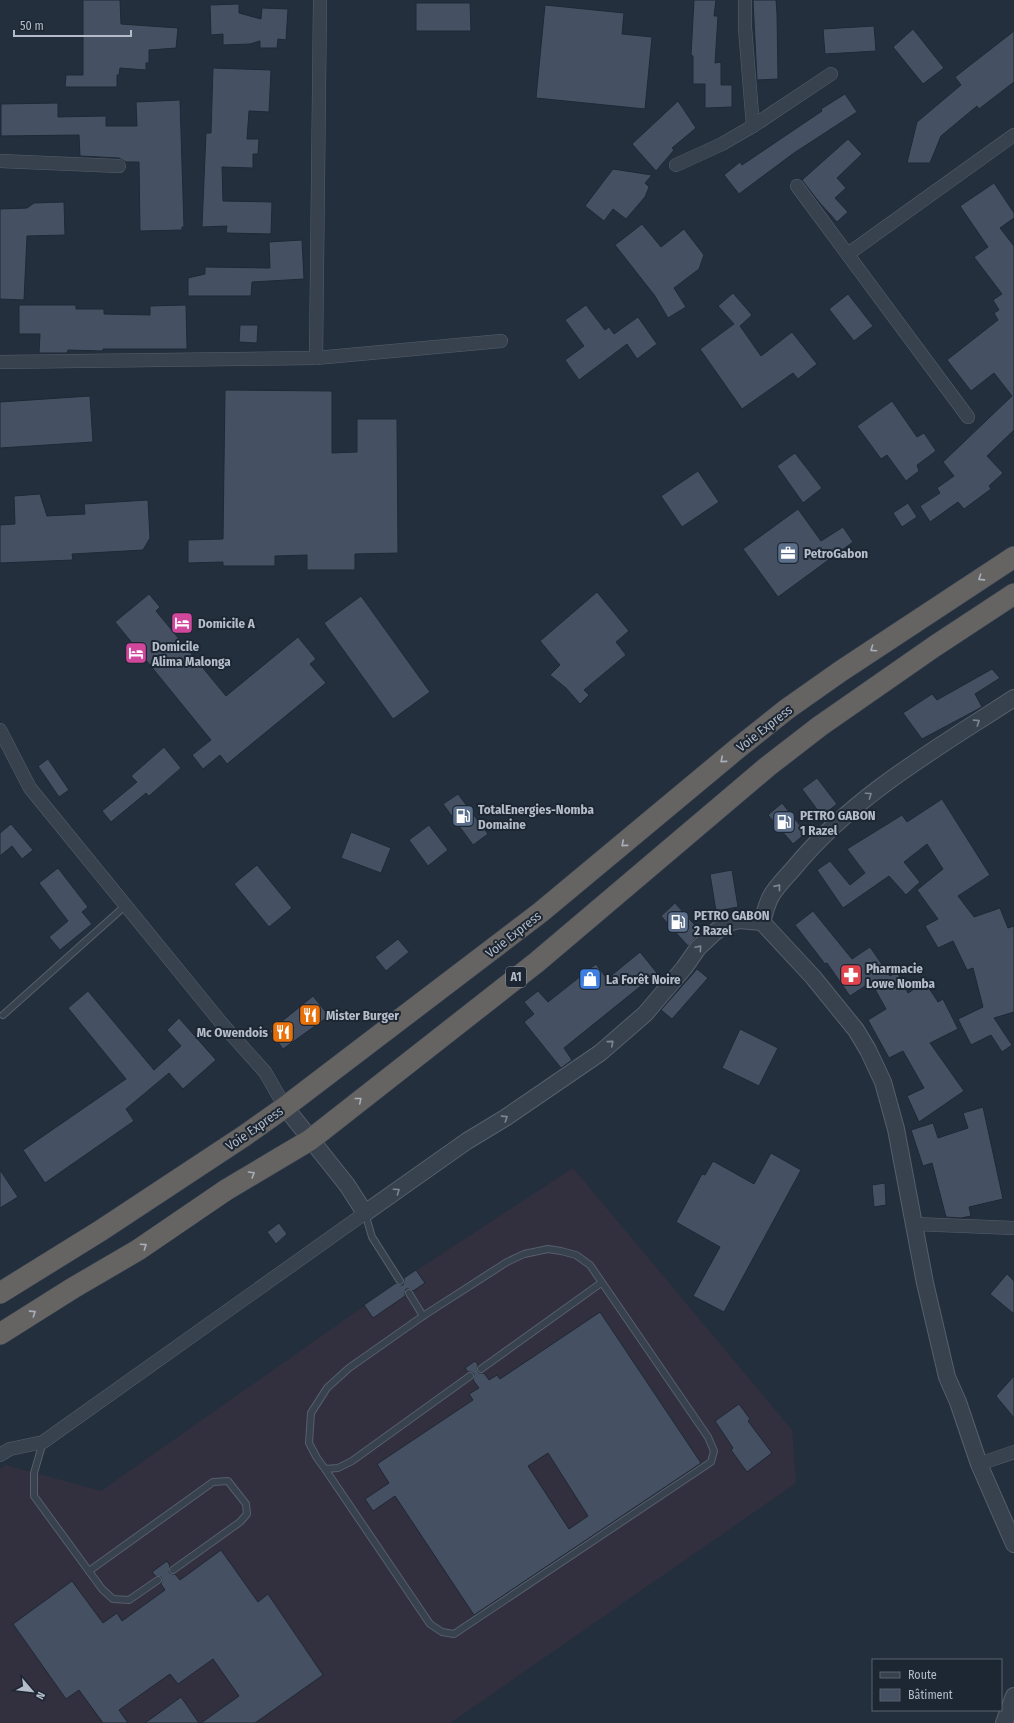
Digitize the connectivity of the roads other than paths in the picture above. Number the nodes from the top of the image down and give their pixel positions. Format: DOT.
graph roads {
  1 [pos="320,0"];
  2 [pos="745,0"];
  3 [pos="831,74"];
  4 [pos="753,126"];
  5 [pos="1014,135"];
  6 [pos="0,161"];
  7 [pos="676,165"];
  8 [pos="119,166"];
  9 [pos="797,186"];
  10 [pos="848,254"];
  11 [pos="501,341"];
  12 [pos="316,358"];
  13 [pos="0,362"];
  14 [pos="968,417"];
  15 [pos="1014,557"];
  16 [pos="1014,594"];
  17 [pos="1014,698"];
  18 [pos="0,730"];
  19 [pos="125,906"];
  20 [pos="762,922"];
  21 [pos="3,1015"];
  22 [pos="285,1107"];
  23 [pos="310,1140"];
  24 [pos="365,1213"];
  25 [pos="916,1224"];
  26 [pos="1014,1228"];
  27 [pos="400,1281"];
  28 [pos="601,1283"];
  29 [pos="0,1293"];
  30 [pos="409,1293"];
  31 [pos="423,1316"];
  32 [pos="0,1334"];
  33 [pos="481,1369"];
  34 [pos="470,1376"];
  35 [pos="43,1442"];
  36 [pos="1014,1452"];
  37 [pos="0,1455"];
  38 [pos="979,1464"];
  39 [pos="325,1469"];
  40 [pos="1014,1544"];
  41 [pos="173,1570"];
  42 [pos="89,1571"];
  43 [pos="158,1580"];
  44 [pos="1014,1696"];
  45 [pos="1004,1723"];
  1 -- 12 [label="street"];
  2 -- 4 [label="street"];
  3 -- 4 [label="street"];
  4 -- 7 [label="street"];
  5 -- 10 [label="street"];
  6 -- 8 [label="street"];
  9 -- 10 [label="street"];
  10 -- 14 [label="street"];
  11 -- 12 [label="street"];
  12 -- 13 [label="street"];
  15 -- 22 [label="highway, Voie Express, one-way"];
  23 -- 16 [label="highway, A1, one-way"];
  20 -- 17 [label="street, one-way"];
  18 -- 19 [label="street"];
  19 -- 21 [label="lane"];
  19 -- 22 [label="street"];
  24 -- 20 [label="street, one-way"];
  20 -- 25 [label="street"];
  22 -- 23 [label="street"];
  22 -- 29 [label="highway, Voie Express"];
  23 -- 24 [label="street"];
  32 -- 23 [label="highway, A1, one-way"];
  24 -- 27 [label="lane"];
  24 -- 35 [label="street"];
  25 -- 26 [label="street"];
  25 -- 38 [label="street"];
  28 -- 31 [label="lane"];
  28 -- 33 [label="lane"];
  28 -- 39 [label="lane"];
  30 -- 31 [label="lane"];
  31 -- 39 [label="lane"];
  34 -- 39 [label="lane"];
  35 -- 37 [label="street"];
  35 -- 42 [label="lane"];
  36 -- 38 [label="street"];
  38 -- 40 [label="street"];
  41 -- 42 [label="lane"];
  42 -- 43 [label="lane"];
  44 -- 45 [label="street"];
}
